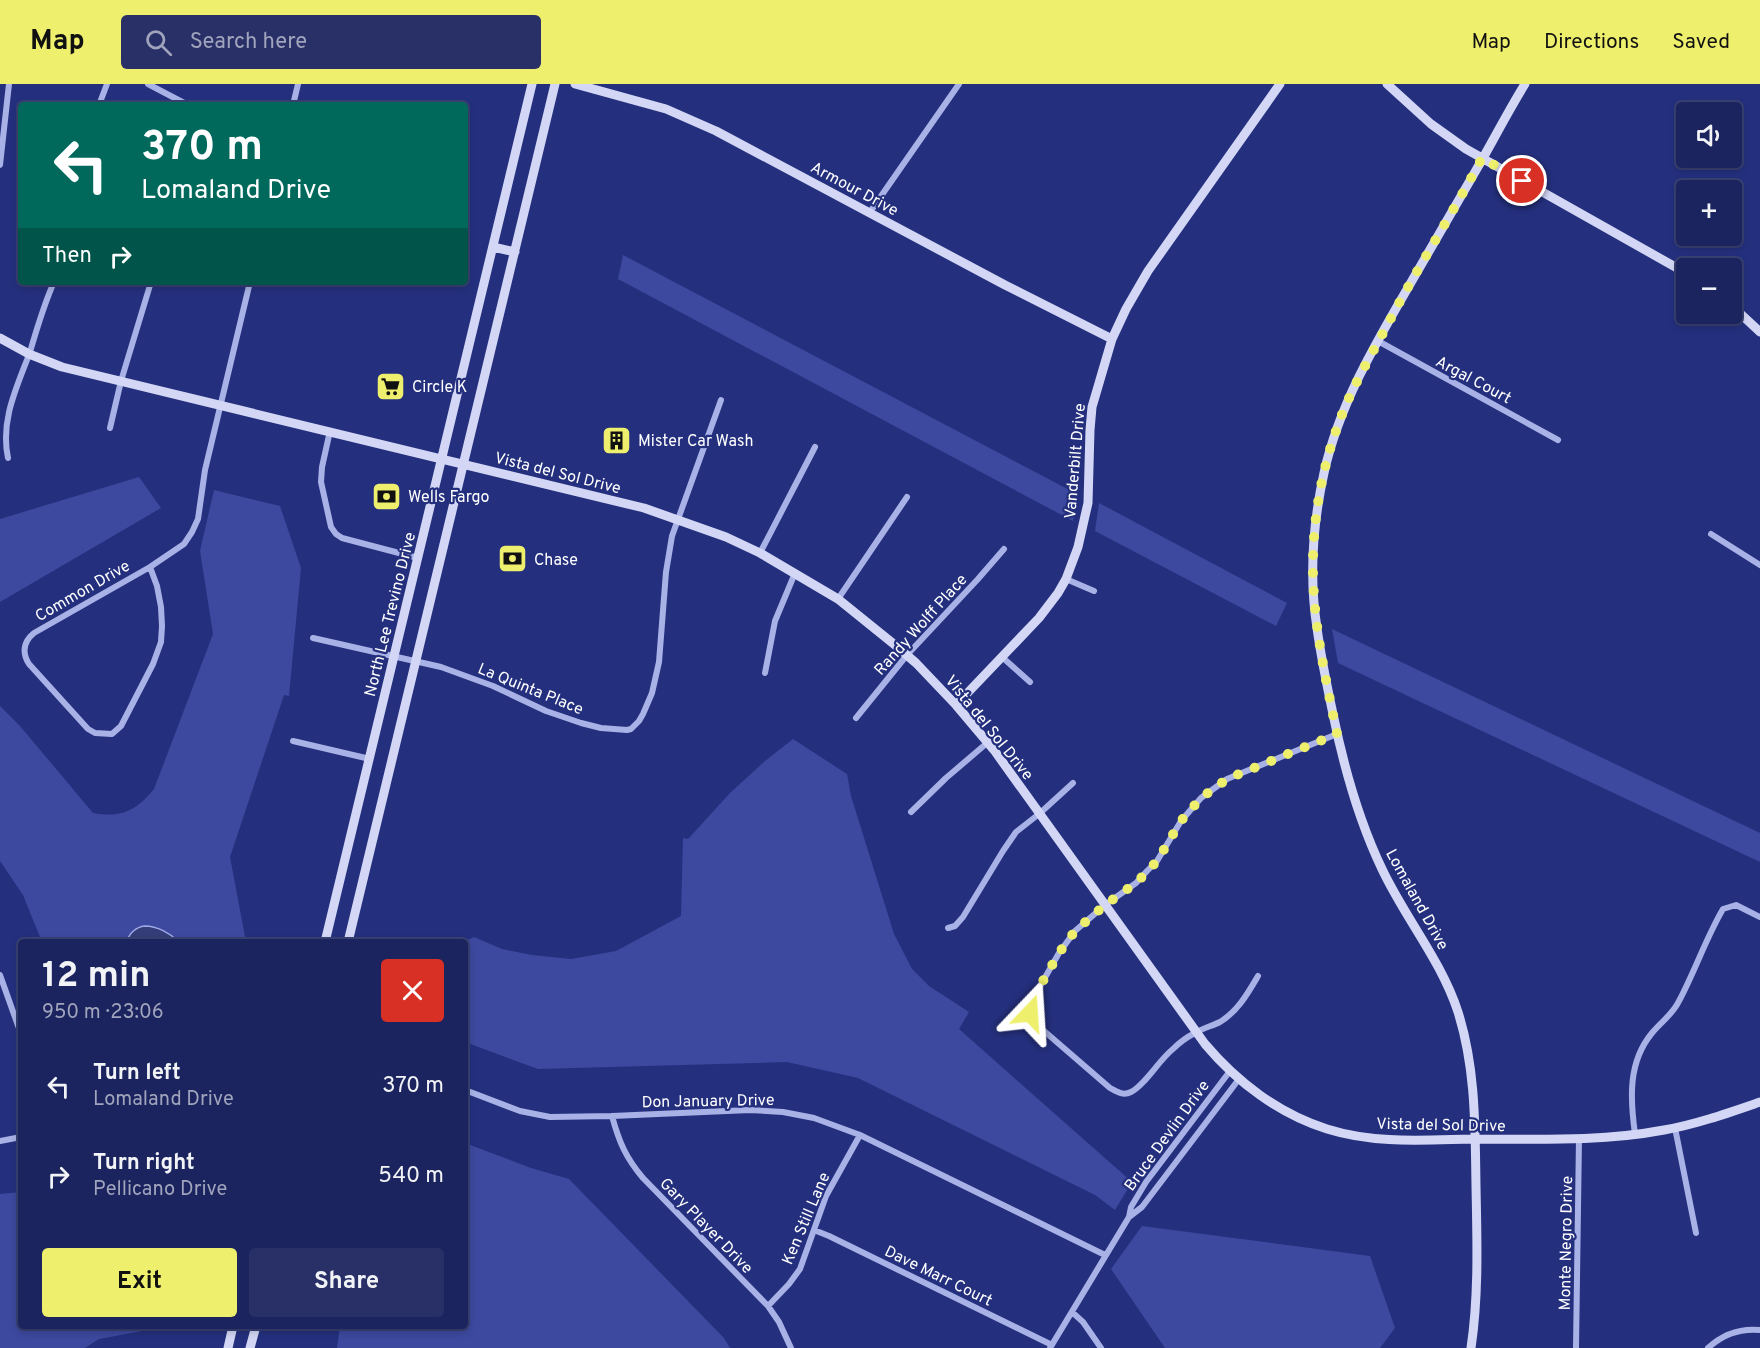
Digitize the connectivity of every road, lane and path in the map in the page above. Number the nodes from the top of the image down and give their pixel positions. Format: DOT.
graph roads {
  1 [pos="9,84"];
  2 [pos="107,84"];
  3 [pos="148,84"];
  4 [pos="298,84"];
  5 [pos="532,84"];
  6 [pos="555,84"];
  7 [pos="575,84"];
  8 [pos="958,84"];
  9 [pos="1280,84"];
  10 [pos="1386,84"];
  11 [pos="1525,84"];
  12 [pos="100,102"];
  13 [pos="182,102"];
  14 [pos="294,102"];
  15 [pos="1482,158"];
  16 [pos="0,165"];
  17 [pos="870,212"];
  18 [pos="493,248"];
  19 [pos="515,252"];
  20 [pos="1676,267"];
  21 [pos="53,285"];
  22 [pos="150,285"];
  23 [pos="249,285"];
  24 [pos="1742,315"];
  25 [pos="1760,332"];
  26 [pos="0,338"];
  27 [pos="1112,339"];
  28 [pos="1378,341"];
  29 [pos="29,354"];
  30 [pos="121,381"];
  31 [pos="721,400"];
  32 [pos="220,405"];
  33 [pos="110,428"];
  34 [pos="330,431"];
  35 [pos="1558,440"];
  36 [pos="815,447"];
  37 [pos="8,458"];
  38 [pos="442,458"];
  39 [pos="463,464"];
  40 [pos="907,497"];
  41 [pos="679,519"];
  42 [pos="1712,534"];
  43 [pos="1004,549"];
  44 [pos="760,553"];
  45 [pos="418,558"];
  46 [pos="1760,565"];
  47 [pos="150,567"];
  48 [pos="795,573"];
  49 [pos="1066,579"];
  50 [pos="1094,591"];
  51 [pos="838,599"];
  52 [pos="313,638"];
  53 [pos="908,656"];
  54 [pos="394,657"];
  55 [pos="1002,657"];
  56 [pos="416,662"];
  57 [pos="765,673"];
  58 [pos="1030,682"];
  59 [pos="957,705"];
  60 [pos="856,718"];
  61 [pos="1337,734"];
  62 [pos="293,741"];
  63 [pos="987,743"];
  64 [pos="370,759"];
  65 [pos="1073,783"];
  66 [pos="911,812"];
  67 [pos="1039,814"];
  68 [pos="1105,905"];
  69 [pos="1760,917"];
  70 [pos="948,928"];
  71 [pos="326,939"];
  72 [pos="349,939"];
  73 [pos="0,975"];
  74 [pos="1258,976"];
  75 [pos="8,998"];
  76 [pos="0,1001"];
  77 [pos="18,1026"];
  78 [pos="1196,1032"];
  79 [pos="1230,1071"];
  80 [pos="1239,1079"];
  81 [pos="468,1091"];
  82 [pos="1760,1102"];
  83 [pos="612,1116"];
  84 [pos="1675,1128"];
  85 [pos="1635,1134"];
  86 [pos="860,1136"];
  87 [pos="18,1138"];
  88 [pos="1580,1138"];
  89 [pos="1475,1139"];
  90 [pos="0,1141"];
  91 [pos="1129,1217"];
  92 [pos="814,1230"];
  93 [pos="1696,1233"];
  94 [pos="1105,1256"];
  95 [pos="768,1306"];
  96 [pos="1072,1312"];
  97 [pos="232,1329"];
  98 [pos="255,1329"];
  99 [pos="1760,1330"];
  100 [pos="1051,1346"];
  101 [pos="228,1348"];
  102 [pos="250,1348"];
  103 [pos="791,1348"];
  104 [pos="1101,1348"];
  105 [pos="1471,1348"];
  106 [pos="1576,1348"];
  107 [pos="1708,1348"];
  1 -- 16 [label="street"];
  2 -- 12 [label="street"];
  3 -- 13 [label="street"];
  4 -- 14 [label="street"];
  5 -- 18 [label="main road, North Lee Trevino Drive"];
  6 -- 19 [label="main road"];
  7 -- 17 [label="main road, Armour Drive"];
  8 -- 17 [label="street"];
  9 -- 27 [label="main road, Vanderbilt Drive"];
  10 -- 15 [label="main road"];
  11 -- 15 [label="main road, Lomaland Drive"];
  15 -- 20 [label="main road"];
  15 -- 28 [label="main road, Lomaland Drive"];
  17 -- 27 [label="main road, Armour Drive"];
  18 -- 19 [label="main road"];
  18 -- 38 [label="main road, North Lee Trevino Drive"];
  19 -- 39 [label="main road"];
  21 -- 29 [label="street"];
  22 -- 30 [label="street"];
  23 -- 32 [label="street, Common Drive"];
  24 -- 25 [label="main road"];
  26 -- 29 [label="main road, Vista del Sol Drive"];
  27 -- 49 [label="main road, Vanderbilt Drive"];
  28 -- 35 [label="street, Argal Court"];
  28 -- 61 [label="main road, Lomaland Drive"];
  29 -- 30 [label="main road, Vista del Sol Drive"];
  29 -- 37 [label="street"];
  30 -- 32 [label="main road, Vista del Sol Drive"];
  30 -- 33 [label="street"];
  31 -- 41 [label="street"];
  32 -- 34 [label="main road, Vista del Sol Drive"];
  32 -- 47 [label="street, Common Drive"];
  34 -- 38 [label="main road, Vista del Sol Drive"];
  34 -- 45 [label="street"];
  36 -- 44 [label="street"];
  38 -- 39 [label="main road, Vista del Sol Drive"];
  38 -- 45 [label="main road, North Lee Trevino Drive"];
  39 -- 41 [label="main road, Vista del Sol Drive"];
  39 -- 56 [label="main road"];
  40 -- 51 [label="street"];
  41 -- 44 [label="main road, Vista del Sol Drive"];
  41 -- 56 [label="street, La Quinta Place"];
  42 -- 46 [label="street"];
  43 -- 53 [label="street, Randy Wolff Place"];
  44 -- 48 [label="main road, Vista del Sol Drive"];
  45 -- 54 [label="main road, North Lee Trevino Drive"];
  47 -- 47 [label="street, Common Drive"];
  48 -- 51 [label="main road, Vista del Sol Drive"];
  48 -- 57 [label="street"];
  49 -- 50 [label="street"];
  49 -- 55 [label="main road, Vanderbilt Drive"];
  51 -- 53 [label="main road, Vista del Sol Drive"];
  52 -- 54 [label="street, La Quinta Place"];
  53 -- 59 [label="main road, Vista del Sol Drive"];
  53 -- 60 [label="street, Randy Wolff Place"];
  54 -- 56 [label="street, La Quinta Place"];
  54 -- 64 [label="main road, North Lee Trevino Drive"];
  55 -- 58 [label="street"];
  55 -- 59 [label="main road, Vanderbilt Drive"];
  56 -- 72 [label="main road"];
  59 -- 63 [label="main road, Vista del Sol Drive"];
  61 -- 68 [label="street"];
  61 -- 89 [label="main road, Lomaland Drive"];
  62 -- 64 [label="street"];
  63 -- 66 [label="street"];
  63 -- 67 [label="main road, Vista del Sol Drive"];
  64 -- 71 [label="main road, North Lee Trevino Drive"];
  65 -- 67 [label="street"];
  67 -- 68 [label="main road, Vista del Sol Drive"];
  67 -- 70 [label="street"];
  68 -- 78 [label="main road, Vista del Sol Drive"];
  68 -- 78 [label="street"];
  69 -- 85 [label="street"];
  73 -- 75 [label="street"];
  74 -- 78 [label="street"];
  75 -- 76 [label="street"];
  75 -- 77 [label="street"];
  78 -- 79 [label="main road, Vista del Sol Drive"];
  79 -- 80 [label="main road, Vista del Sol Drive"];
  79 -- 91 [label="street, Bruce Devlin Drive"];
  80 -- 89 [label="main road, Vista del Sol Drive"];
  80 -- 91 [label="street, Bruce Devlin Drive"];
  81 -- 83 [label="street, Don January Drive"];
  82 -- 84 [label="main road, Vista del Sol Drive"];
  83 -- 86 [label="street, Don January Drive"];
  83 -- 95 [label="street, Gary Player Drive"];
  84 -- 85 [label="main road, Vista del Sol Drive"];
  84 -- 93 [label="street"];
  85 -- 88 [label="main road, Vista del Sol Drive"];
  86 -- 92 [label="street, Ken Still Lane"];
  86 -- 94 [label="street, Don January Drive"];
  87 -- 90 [label="street"];
  88 -- 89 [label="main road, Vista del Sol Drive"];
  88 -- 106 [label="street, Monte Negro Drive"];
  89 -- 105 [label="main road, Lomaland Drive"];
  91 -- 94 [label="street, Bruce Devlin Drive"];
  92 -- 95 [label="street, Ken Still Lane"];
  92 -- 100 [label="street, Dave Marr Court"];
  94 -- 96 [label="street, Bruce Devlin Drive"];
  95 -- 103 [label="street, Gary Player Drive"];
  96 -- 100 [label="street, Bruce Devlin Drive"];
  96 -- 104 [label="street"];
  97 -- 101 [label="main road"];
  98 -- 102 [label="main road"];
  99 -- 107 [label="street"];
}
